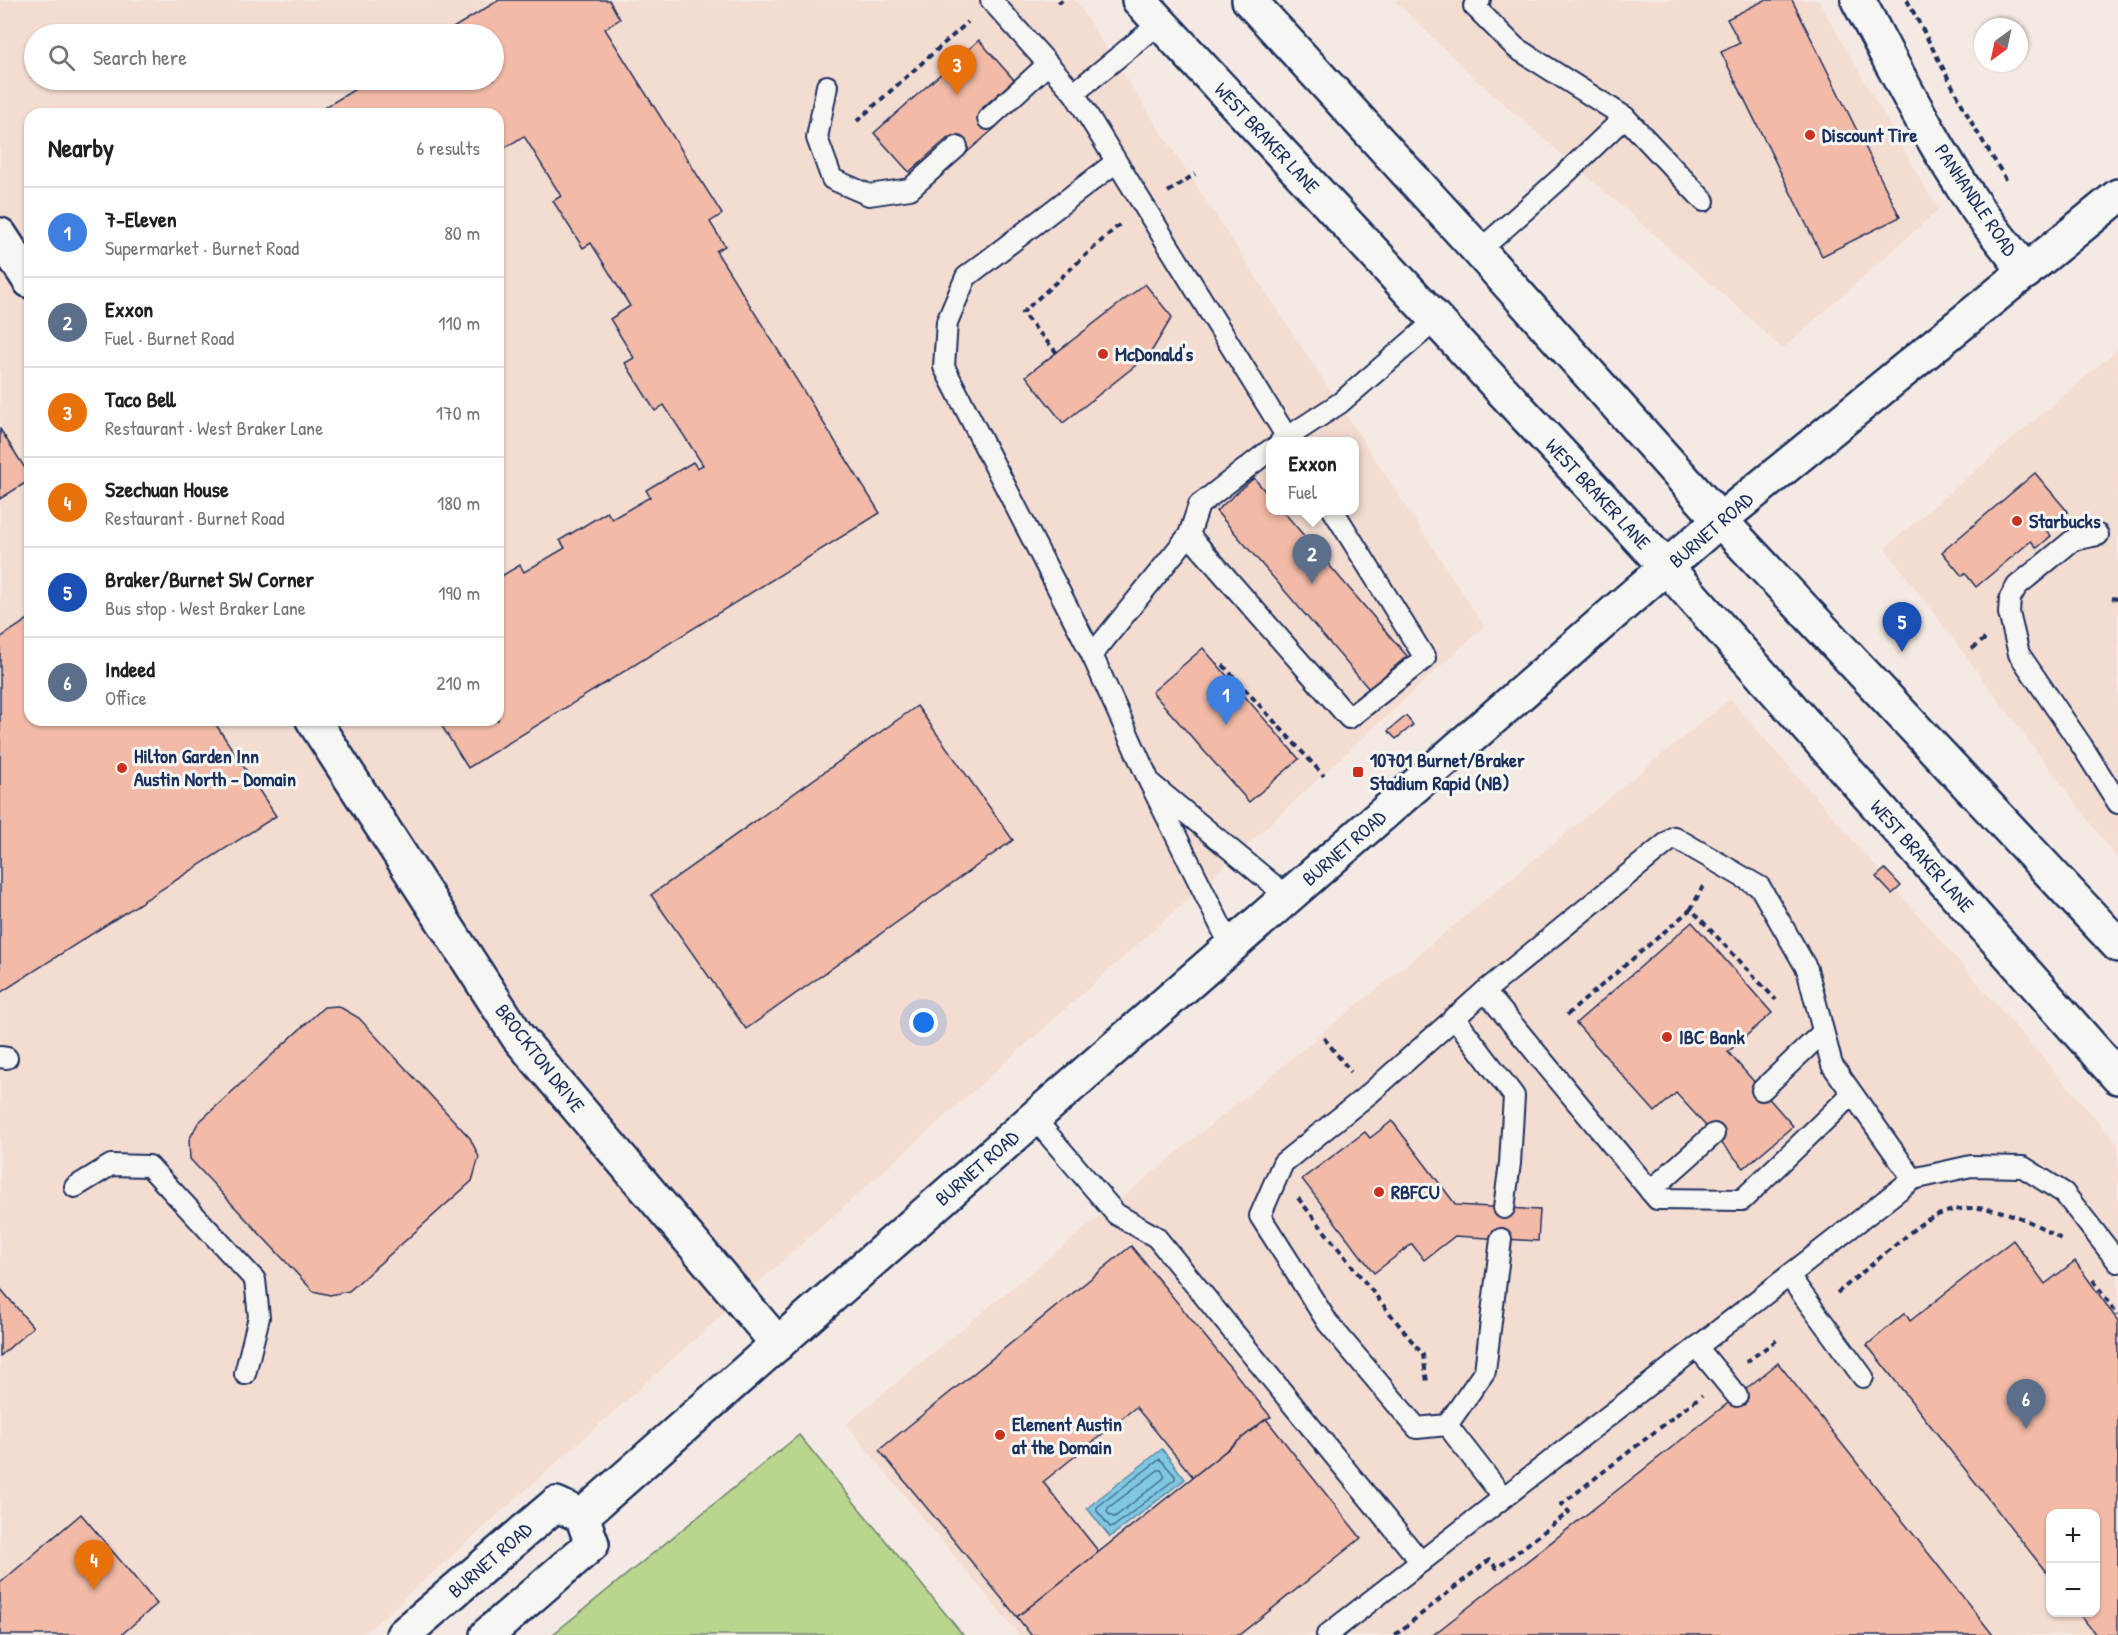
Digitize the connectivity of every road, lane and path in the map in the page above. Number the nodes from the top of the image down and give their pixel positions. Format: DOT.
graph roads {
  1 [pos="991,0"];
  2 [pos="1249,0"];
  3 [pos="1858,0"];
  4 [pos="1907,0"];
  5 [pos="1474,2"];
  6 [pos="1150,12"];
  7 [pos="968,22"];
  8 [pos="1048,64"];
  9 [pos="827,86"];
  10 [pos="1074,93"];
  11 [pos="1625,117"];
  12 [pos="988,119"];
  13 [pos="857,121"];
  14 [pos="957,147"];
  15 [pos="1116,162"];
  16 [pos="1195,174"];
  17 [pos="2007,181"];
  18 [pos="1167,193"];
  19 [pos="2118,196"];
  20 [pos="1704,201"];
  21 [pos="1120,224"];
  22 [pos="0,235"];
  23 [pos="1479,251"];
  24 [pos="2026,272"];
  25 [pos="24,273"];
  26 [pos="1436,320"];
  27 [pos="1057,353"];
  28 [pos="1284,437"];
  29 [pos="1290,437"];
  30 [pos="1266,453"];
  31 [pos="1336,515"];
  32 [pos="1720,520"];
  33 [pos="1189,535"];
  34 [pos="2098,535"];
  35 [pos="1667,568"];
  36 [pos="2112,598"];
  37 [pos="2118,599"];
  38 [pos="1092,655"];
  39 [pos="1223,665"];
  40 [pos="317,726"];
  41 [pos="1324,776"];
  42 [pos="1150,783"];
  43 [pos="2118,803"];
  44 [pos="1707,880"];
  45 [pos="1288,897"];
  46 [pos="1691,909"];
  47 [pos="2118,945"];
  48 [pos="1231,947"];
  49 [pos="1485,991"];
  50 [pos="1776,1000"];
  51 [pos="1567,1015"];
  52 [pos="1454,1017"];
  53 [pos="1823,1032"];
  54 [pos="1324,1038"];
  55 [pos="1352,1073"];
  56 [pos="2118,1077"];
  57 [pos="1762,1090"];
  58 [pos="1852,1094"];
  59 [pos="1034,1118"];
  60 [pos="1714,1134"];
  61 [pos="1913,1179"];
  62 [pos="75,1187"];
  63 [pos="1650,1191"];
  64 [pos="1293,1192"];
  65 [pos="1504,1208"];
  66 [pos="1501,1239"];
  67 [pos="2063,1240"];
  68 [pos="2118,1262"];
  69 [pos="1788,1276"];
  70 [pos="2091,1278"];
  71 [pos="1834,1296"];
  72 [pos="2118,1315"];
  73 [pos="1777,1340"];
  74 [pos="778,1344"];
  75 [pos="1697,1347"];
  76 [pos="245,1374"];
  77 [pos="1863,1377"];
  78 [pos="1724,1379"];
  79 [pos="1427,1382"];
  80 [pos="1737,1396"];
  81 [pos="1447,1425"];
  82 [pos="1503,1497"];
  83 [pos="582,1516"];
  84 [pos="1421,1562"];
  85 [pos="403,1635"];
  86 [pos="487,1635"];
  87 [pos="1327,1635"];
  88 [pos="1395,1635"];
  1 -- 8 [label="lane"];
  2 -- 23 [label="main road"];
  3 -- 24 [label="main road, PANHANDLE ROAD"];
  4 -- 17 [label="path"];
  5 -- 11 [label="lane"];
  6 -- 10 [label="lane"];
  6 -- 26 [label="main road, WEST BRAKER LANE"];
  7 -- 13 [label="path"];
  8 -- 10 [label="lane"];
  8 -- 12 [label="lane"];
  9 -- 14 [label="lane"];
  10 -- 15 [label="lane"];
  11 -- 20 [label="lane"];
  11 -- 23 [label="lane"];
  15 -- 28 [label="lane"];
  15 -- 38 [label="lane"];
  16 -- 18 [label="path"];
  19 -- 24 [label="main road, BURNET ROAD"];
  21 -- 27 [label="path"];
  22 -- 25 [label="main road"];
  23 -- 32 [label="main road"];
  24 -- 32 [label="main road, BURNET ROAD"];
  26 -- 29 [label="lane"];
  26 -- 35 [label="main road, WEST BRAKER LANE"];
  30 -- 33 [label="lane"];
  31 -- 33 [label="lane"];
  32 -- 35 [label="main road, BURNET ROAD"];
  32 -- 47 [label="main road"];
  33 -- 38 [label="lane"];
  34 -- 43 [label="lane"];
  35 -- 45 [label="main road, BURNET ROAD"];
  35 -- 56 [label="main road, WEST BRAKER LANE"];
  36 -- 37 [label="path"];
  38 -- 42 [label="lane"];
  39 -- 41 [label="path"];
  40 -- 74 [label="main road, BROCKTON DRIVE"];
  42 -- 45 [label="lane"];
  42 -- 48 [label="lane"];
  44 -- 46 [label="path"];
  45 -- 48 [label="main road, BURNET ROAD"];
  46 -- 50 [label="path"];
  46 -- 51 [label="path"];
  48 -- 59 [label="main road, BURNET ROAD"];
  49 -- 52 [label="lane"];
  49 -- 53 [label="lane"];
  49 -- 63 [label="lane"];
  52 -- 65 [label="lane"];
  52 -- 81 [label="lane"];
  53 -- 57 [label="lane"];
  53 -- 58 [label="lane"];
  54 -- 55 [label="path"];
  58 -- 61 [label="lane"];
  58 -- 63 [label="lane"];
  59 -- 74 [label="main road, BURNET ROAD"];
  59 -- 84 [label="lane"];
  60 -- 63 [label="lane"];
  61 -- 68 [label="lane"];
  61 -- 69 [label="lane"];
  62 -- 76 [label="lane"];
  64 -- 79 [label="path"];
  66 -- 81 [label="lane"];
  67 -- 71 [label="path"];
  69 -- 75 [label="lane"];
  69 -- 77 [label="lane"];
  70 -- 72 [label="path"];
  73 -- 78 [label="path"];
  74 -- 83 [label="main road, BURNET ROAD"];
  75 -- 78 [label="lane"];
  75 -- 82 [label="lane"];
  78 -- 80 [label="lane"];
  78 -- 88 [label="path"];
  81 -- 82 [label="lane"];
  82 -- 84 [label="lane"];
  83 -- 85 [label="main road, BURNET ROAD"];
  83 -- 86 [label="main road"];
  84 -- 87 [label="lane"];
}
